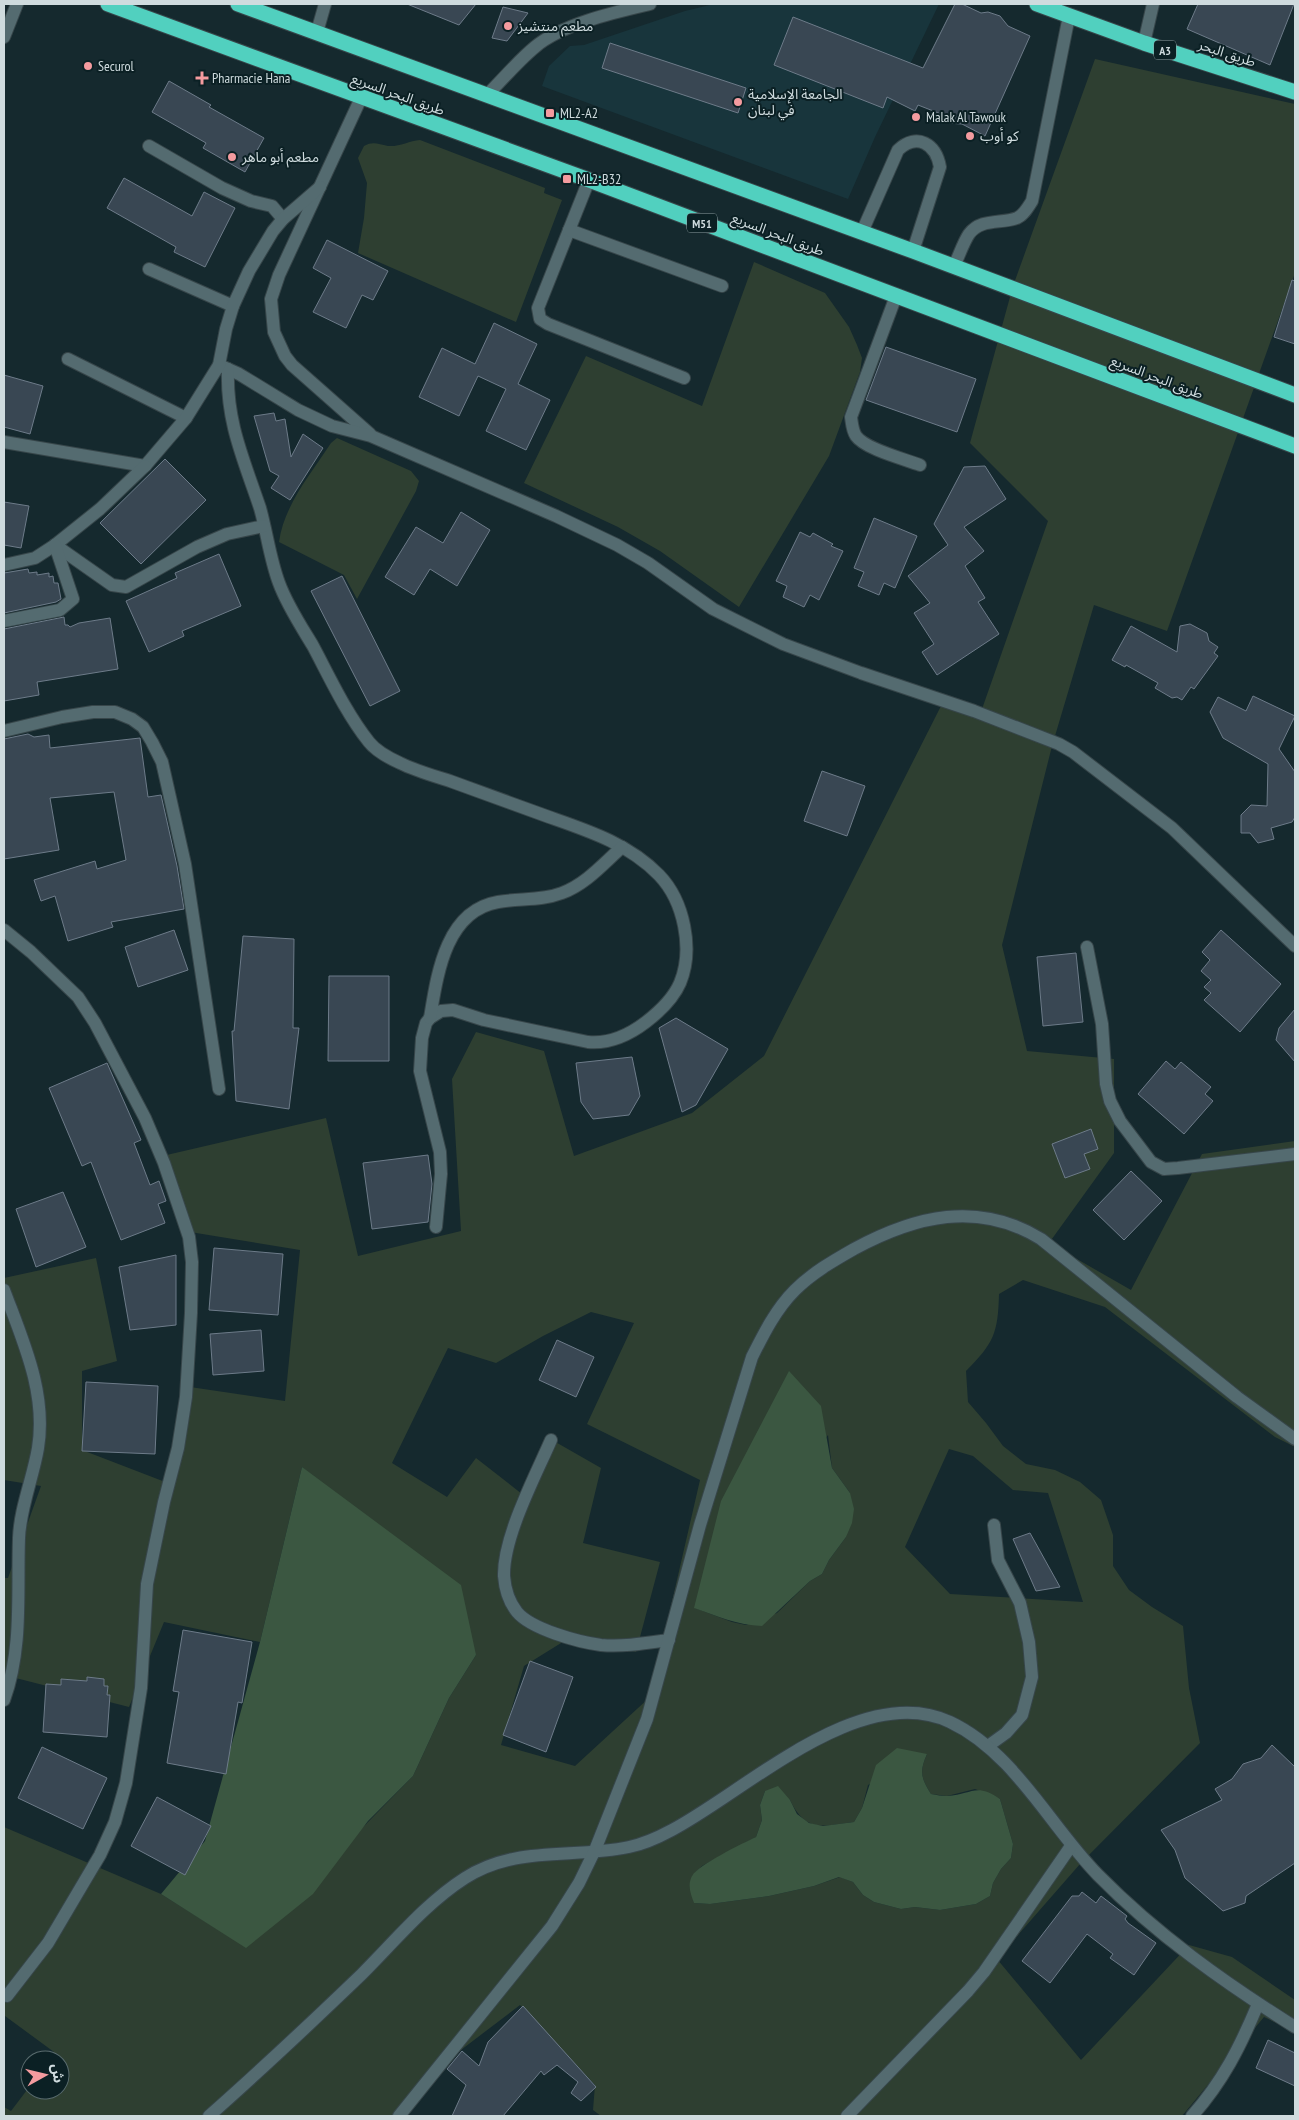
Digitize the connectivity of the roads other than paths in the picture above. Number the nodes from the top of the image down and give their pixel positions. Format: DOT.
graph roads {
  1 [pos="17,4"];
  2 [pos="108,4"];
  3 [pos="238,4"];
  4 [pos="325,4"];
  5 [pos="650,4"];
  6 [pos="1037,4"];
  7 [pos="1153,4"];
  8 [pos="254,6"];
  9 [pos="604,9"];
  10 [pos="1069,16"];
  11 [pos="317,32"];
  12 [pos="4,37"];
  13 [pos="1144,43"];
  14 [pos="1294,87"];
  15 [pos="488,94"];
  16 [pos="361,98"];
  17 [pos="149,146"];
  18 [pos="589,180"];
  19 [pos="320,187"];
  20 [pos="283,219"];
  21 [pos="569,230"];
  22 [pos="862,232"];
  23 [pos="913,251"];
  24 [pos="954,266"];
  25 [pos="149,269"];
  26 [pos="722,286"];
  27 [pos="896,296"];
  28 [pos="233,306"];
  29 [pos="68,360"];
  30 [pos="224,367"];
  31 [pos="684,378"];
  32 [pos="1295,395"];
  33 [pos="186,418"];
  34 [pos="372,436"];
  35 [pos="4,442"];
  36 [pos="1295,446"];
  37 [pos="920,465"];
  38 [pos="145,466"];
  39 [pos="264,526"];
  40 [pos="55,545"];
  41 [pos="4,565"];
  42 [pos="4,622"];
  43 [pos="4,731"];
  44 [pos="622,847"];
  45 [pos="4,930"];
  46 [pos="1086,946"];
  47 [pos="1295,946"];
  48 [pos="430,1018"];
  49 [pos="219,1089"];
  50 [pos="1295,1154"];
  51 [pos="436,1227"];
  52 [pos="4,1290"];
  53 [pos="1295,1439"];
  54 [pos="550,1440"];
  55 [pos="994,1525"];
  56 [pos="669,1640"];
  57 [pos="4,1700"];
  58 [pos="988,1746"];
  59 [pos="1071,1846"];
  60 [pos="595,1850"];
  61 [pos="7,1996"];
  62 [pos="1258,2004"];
  63 [pos="1295,2027"];
  64 [pos="209,2116"];
  65 [pos="399,2116"];
  66 [pos="848,2116"];
  67 [pos="1192,2116"];
  1 -- 12 [label="street"];
  2 -- 16 [label="highway, طريق البحر السريع / M51"];
  3 -- 8 [label="highway"];
  4 -- 11 [label="street"];
  5 -- 9 [label="street"];
  6 -- 10 [label="highway, طريق البحر / A3"];
  7 -- 13 [label="street"];
  8 -- 11 [label="highway"];
  9 -- 15 [label="street"];
  10 -- 13 [label="highway, طريق البحر / A3"];
  10 -- 24 [label="street"];
  11 -- 15 [label="highway"];
  13 -- 14 [label="highway, طريق البحر / A3"];
  15 -- 22 [label="highway"];
  16 -- 18 [label="highway, طريق البحر السريع / M51"];
  16 -- 19 [label="street"];
  17 -- 20 [label="street"];
  18 -- 21 [label="street"];
  18 -- 27 [label="highway, طريق البحر السريع / M51"];
  19 -- 20 [label="street"];
  19 -- 34 [label="street"];
  20 -- 28 [label="street"];
  21 -- 26 [label="street"];
  21 -- 31 [label="street"];
  22 -- 23 [label="highway"];
  22 -- 23 [label="street"];
  23 -- 24 [label="highway"];
  24 -- 32 [label="highway"];
  25 -- 28 [label="street"];
  27 -- 36 [label="highway, طريق البحر السريع / M51"];
  27 -- 37 [label="street"];
  28 -- 30 [label="street"];
  29 -- 33 [label="street"];
  30 -- 33 [label="street"];
  30 -- 34 [label="street"];
  30 -- 39 [label="street"];
  33 -- 38 [label="street"];
  34 -- 47 [label="street"];
  35 -- 38 [label="street"];
  38 -- 40 [label="street"];
  39 -- 40 [label="street"];
  39 -- 44 [label="street"];
  40 -- 41 [label="street"];
  40 -- 42 [label="street"];
  43 -- 49 [label="street"];
  44 -- 48 [label="street"];
  44 -- 48 [label="street"];
  45 -- 61 [label="street"];
  46 -- 50 [label="street"];
  48 -- 51 [label="street"];
  52 -- 57 [label="street"];
  53 -- 56 [label="street"];
  54 -- 56 [label="street"];
  55 -- 58 [label="street"];
  56 -- 60 [label="street"];
  58 -- 59 [label="street"];
  58 -- 60 [label="street"];
  59 -- 62 [label="street"];
  59 -- 66 [label="street"];
  60 -- 64 [label="street"];
  60 -- 65 [label="street"];
  62 -- 63 [label="street"];
  62 -- 67 [label="street"];
}
